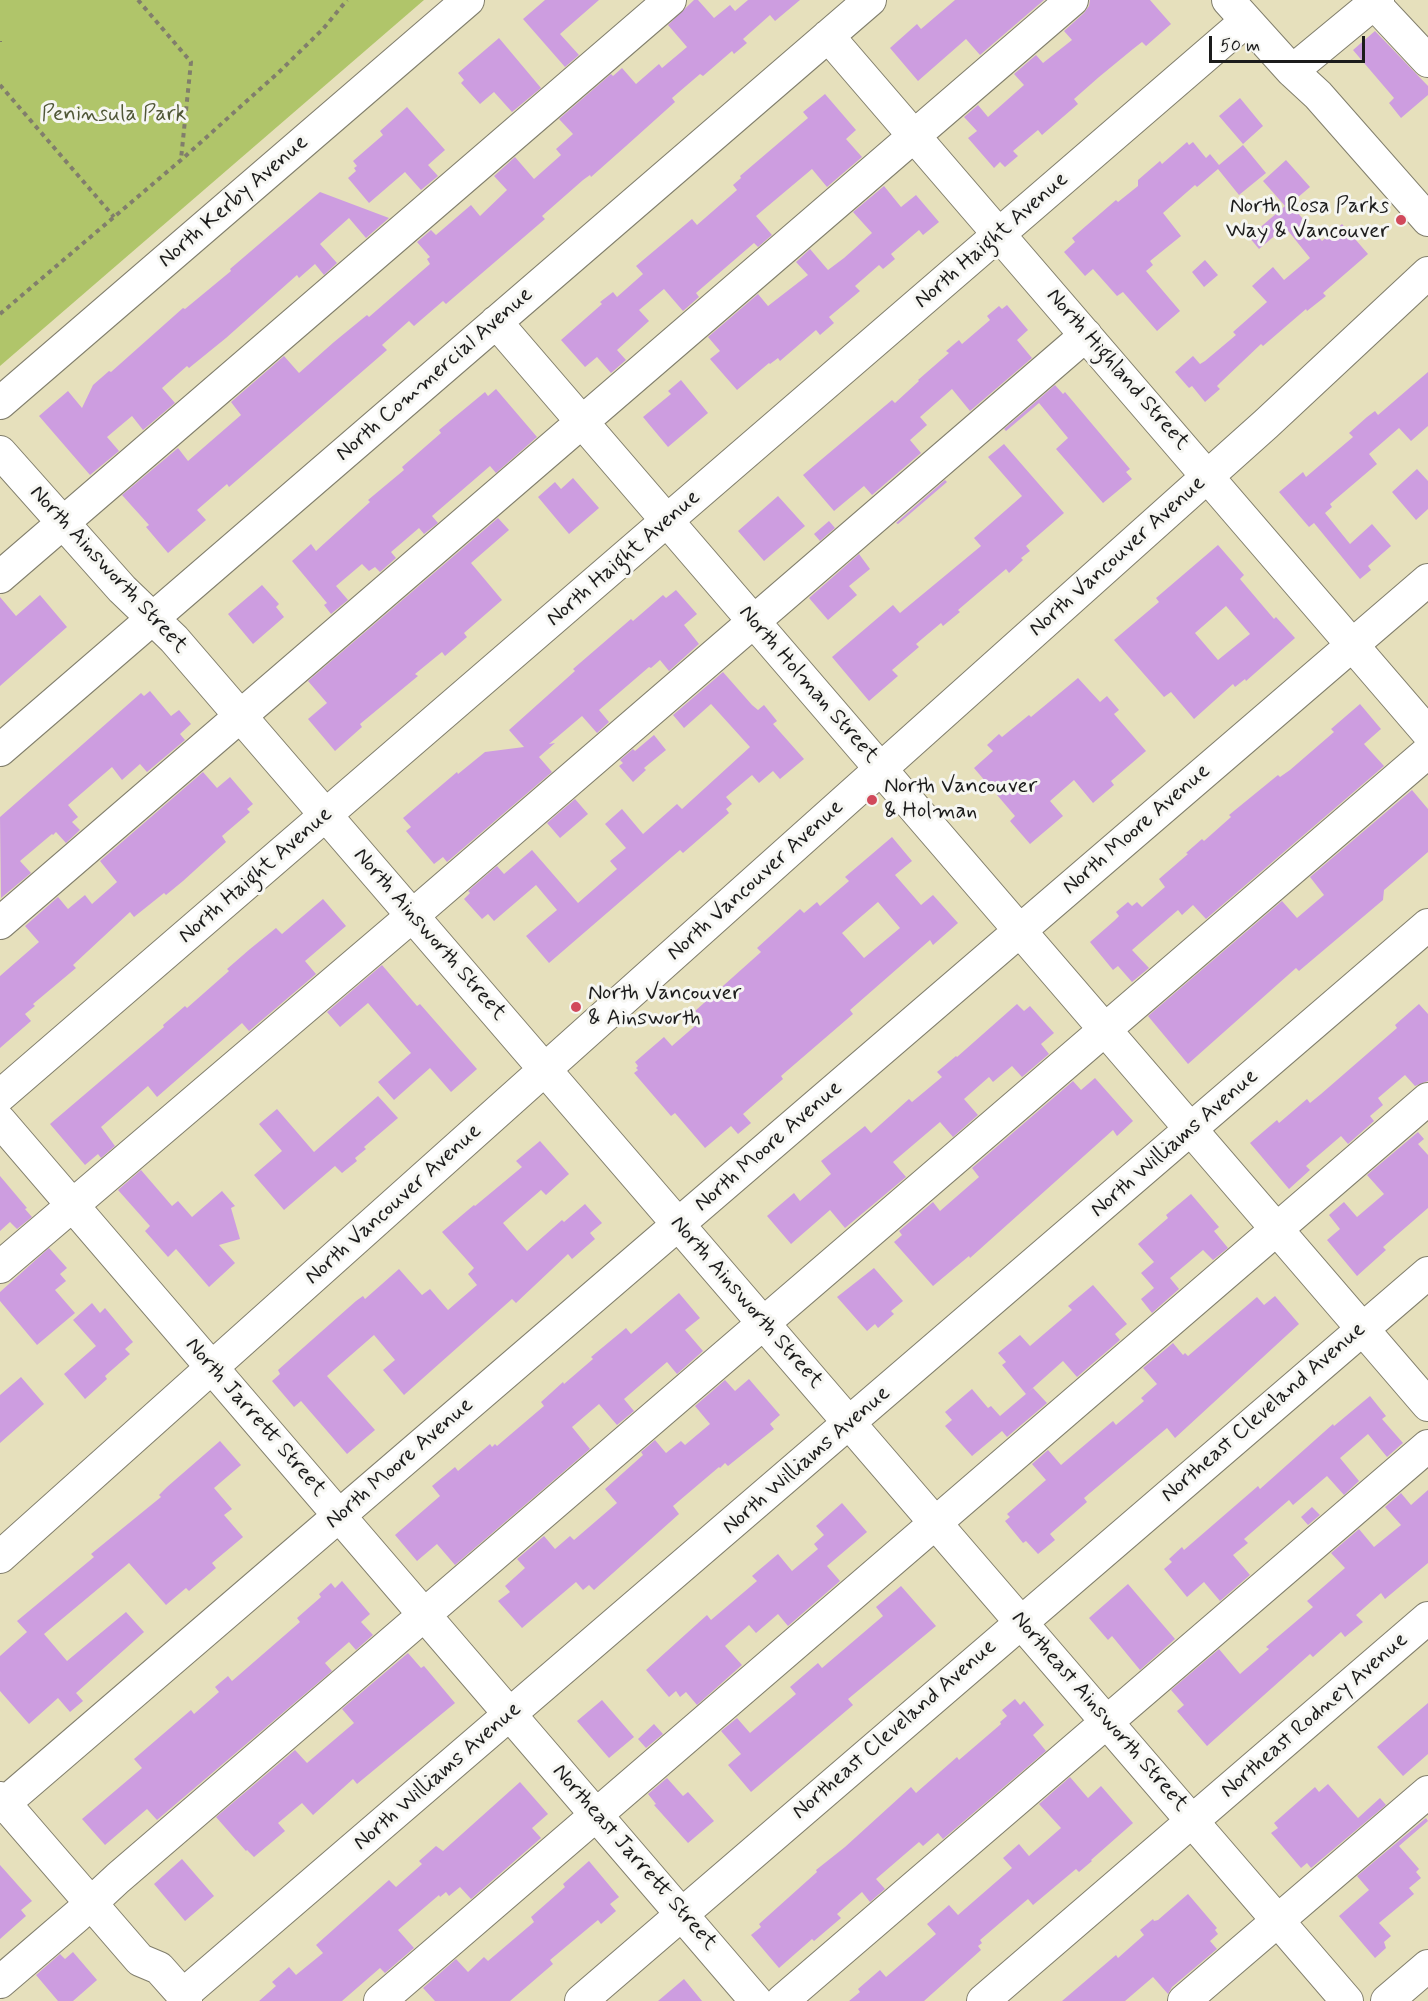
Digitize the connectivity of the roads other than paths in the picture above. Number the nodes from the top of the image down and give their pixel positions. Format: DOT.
graph roads {
  1 [pos="468,0"];
  2 [pos="670,0"];
  3 [pos="870,0"];
  4 [pos="1072,0"];
  5 [pos="1374,1"];
  6 [pos="1237,10"];
  7 [pos="828,36"];
  8 [pos="1428,62"];
  9 [pos="1292,71"];
  10 [pos="914,136"];
  11 [pos="1428,220"];
  12 [pos="1000,235"];
  13 [pos="1428,273"];
  14 [pos="496,322"];
  15 [pos="1086,335"];
  16 [pos="0,404"];
  17 [pos="581,422"];
  18 [pos="0,452"];
  19 [pos="1207,476"];
  20 [pos="667,521"];
  21 [pos="63,524"];
  22 [pos="0,577"];
  23 [pos="1428,580"];
  24 [pos="153,618"];
  25 [pos="753,621"];
  26 [pos="1353,645"];
  27 [pos="240,716"];
  28 [pos="1428,733"];
  29 [pos="0,750"];
  30 [pos="1428,752"];
  31 [pos="881,769"];
  32 [pos="326,816"];
  33 [pos="412,916"];
  34 [pos="0,923"];
  35 [pos="1428,925"];
  36 [pos="1019,930"];
  37 [pos="1105,1030"];
  38 [pos="545,1070"];
  39 [pos="0,1096"];
  40 [pos="1428,1099"];
  41 [pos="0,1121"];
  42 [pos="1191,1130"];
  43 [pos="72,1205"];
  44 [pos="678,1225"];
  45 [pos="1277,1229"];
  46 [pos="0,1267"];
  47 [pos="1428,1273"];
  48 [pos="764,1324"];
  49 [pos="1363,1329"];
  50 [pos="212,1368"];
  51 [pos="1428,1405"];
  52 [pos="850,1424"];
  53 [pos="1428,1446"];
  54 [pos="340,1516"];
  55 [pos="935,1522"];
  56 [pos="0,1557"];
  57 [pos="425,1615"];
  58 [pos="1428,1618"];
  59 [pos="1020,1622"];
  60 [pos="511,1715"];
  61 [pos="1107,1722"];
  62 [pos="1428,1792"];
  63 [pos="2,1803"];
  64 [pos="597,1815"];
  65 [pos="1192,1821"];
  66 [pos="91,1903"];
  67 [pos="682,1914"];
  68 [pos="1278,1920"];
  69 [pos="1428,1966"];
  70 [pos="0,1982"];
  71 [pos="175,1999"];
  72 [pos="380,2001"];
  73 [pos="581,2001"];
  74 [pos="756,2001"];
  75 [pos="782,2001"];
  76 [pos="983,2001"];
  77 [pos="1184,2001"];
  78 [pos="1347,2001"];
  79 [pos="1387,2001"];
  1 -- 16 [label="street, North Kerby Avenue"];
  2 -- 21 [label="street"];
  3 -- 7 [label="street, North Commercial Avenue"];
  4 -- 10 [label="street"];
  5 -- 8 [label="street"];
  5 -- 9 [label="street"];
  6 -- 9 [label="street"];
  6 -- 12 [label="street, North Haight Avenue"];
  7 -- 10 [label="street, North Highland Street"];
  7 -- 14 [label="street, North Commercial Avenue"];
  9 -- 11 [label="street"];
  10 -- 12 [label="street, North Highland Street"];
  10 -- 17 [label="street"];
  12 -- 15 [label="street, North Highland Street"];
  12 -- 20 [label="street, North Haight Avenue"];
  13 -- 19 [label="street, North Vancouver Avenue"];
  14 -- 17 [label="street, North Holman Street"];
  14 -- 24 [label="street, North Commercial Avenue"];
  15 -- 19 [label="street, North Highland Street"];
  15 -- 25 [label="street"];
  17 -- 20 [label="street, North Holman Street"];
  17 -- 27 [label="street"];
  18 -- 21 [label="street, North Ainsworth Street"];
  19 -- 26 [label="street, North Highland Street"];
  19 -- 31 [label="street, North Vancouver Avenue"];
  20 -- 25 [label="street, North Holman Street"];
  20 -- 32 [label="street, North Haight Avenue"];
  21 -- 22 [label="street"];
  21 -- 24 [label="street, North Ainsworth Street"];
  23 -- 26 [label="street, North Moore Avenue"];
  24 -- 27 [label="street, North Ainsworth Street"];
  24 -- 29 [label="street, North Commercial Avenue"];
  25 -- 31 [label="street, North Holman Street"];
  25 -- 33 [label="street"];
  26 -- 28 [label="street, North Highland Street"];
  26 -- 36 [label="street, North Moore Avenue"];
  27 -- 32 [label="street, North Ainsworth Street"];
  27 -- 34 [label="street"];
  30 -- 37 [label="street"];
  31 -- 36 [label="street, North Holman Street"];
  31 -- 38 [label="street, North Vancouver Avenue"];
  32 -- 33 [label="street, North Ainsworth Street"];
  32 -- 39 [label="street, North Haight Avenue"];
  33 -- 38 [label="street, North Ainsworth Street"];
  33 -- 43 [label="street"];
  35 -- 42 [label="street, North Williams Avenue"];
  36 -- 37 [label="street, North Holman Street"];
  36 -- 44 [label="street, North Moore Avenue"];
  37 -- 42 [label="street, North Holman Street"];
  37 -- 48 [label="street"];
  38 -- 44 [label="street, North Ainsworth Street"];
  38 -- 50 [label="street, North Vancouver Avenue"];
  40 -- 45 [label="street"];
  41 -- 43 [label="street, North Jarrett Street"];
  42 -- 45 [label="street, North Holman Street"];
  42 -- 52 [label="street, North Williams Avenue"];
  43 -- 46 [label="street"];
  43 -- 50 [label="street, North Jarrett Street"];
  44 -- 48 [label="street, North Ainsworth Street"];
  44 -- 54 [label="street, North Moore Avenue"];
  45 -- 49 [label="street, North Holman Street"];
  45 -- 55 [label="street"];
  47 -- 49 [label="street, Northeast Cleveland Avenue"];
  48 -- 52 [label="street, North Ainsworth Street"];
  48 -- 57 [label="street"];
  49 -- 51 [label="street, North Holman Street"];
  49 -- 59 [label="street, Northeast Cleveland Avenue"];
  50 -- 54 [label="street, North Jarrett Street"];
  50 -- 56 [label="street, North Vancouver Avenue"];
  52 -- 55 [label="street, Northeast Ainsworth Street"];
  52 -- 60 [label="street, North Williams Avenue"];
  53 -- 61 [label="street"];
  54 -- 57 [label="street, North Jarrett Street"];
  54 -- 63 [label="street, North Moore Avenue"];
  55 -- 59 [label="street, Northeast Ainsworth Street"];
  55 -- 64 [label="street"];
  57 -- 60 [label="street, North Jarrett Street"];
  57 -- 66 [label="street"];
  58 -- 65 [label="street, Northeast Rodney Avenue"];
  59 -- 61 [label="street, Northeast Ainsworth Street"];
  59 -- 67 [label="street, Northeast Cleveland Avenue"];
  60 -- 64 [label="street, Northeast Jarrett Street"];
  60 -- 71 [label="street, North Williams Avenue"];
  61 -- 65 [label="street, Northeast Ainsworth Street"];
  61 -- 75 [label="street"];
  62 -- 68 [label="street"];
  63 -- 66 [label="street"];
  64 -- 67 [label="street, Northeast Jarrett Street"];
  64 -- 72 [label="street"];
  65 -- 68 [label="street, Northeast Ainsworth Street"];
  65 -- 76 [label="street, Northeast Rodney Avenue"];
  66 -- 70 [label="street"];
  66 -- 71 [label="street"];
  67 -- 73 [label="street, Northeast Cleveland Avenue"];
  67 -- 74 [label="street, Northeast Jarrett Street"];
  68 -- 77 [label="street"];
  68 -- 78 [label="street, Northeast Ainsworth Street"];
  69 -- 79 [label="street"];
}
